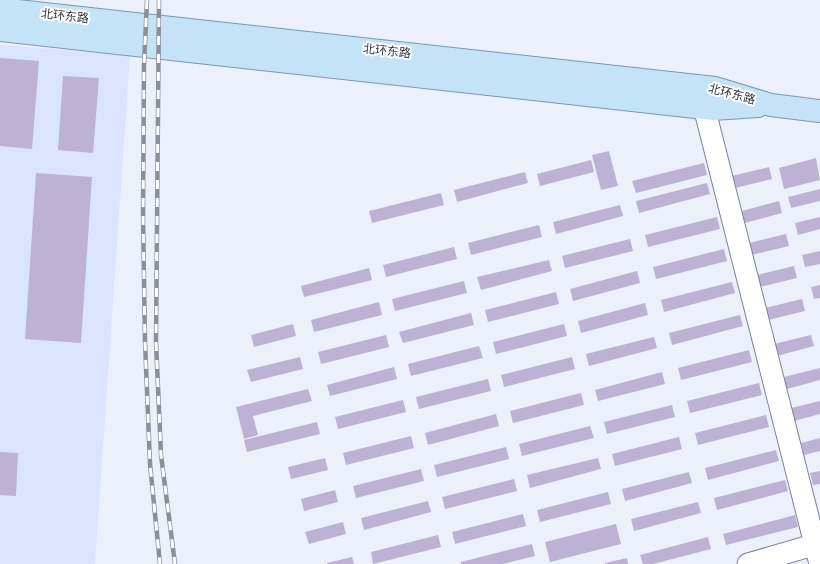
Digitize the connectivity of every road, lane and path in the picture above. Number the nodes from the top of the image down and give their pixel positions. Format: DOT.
graph roads {
  1 [pos="0,9"];
  2 [pos="0,30"];
  3 [pos="771,105"];
  4 [pos="704,107"];
  5 [pos="820,112"];
  6 [pos="818,551"];
  7 [pos="748,564"];
  1 -- 3 [label="main road, 北环东路"];
  2 -- 4 [label="main road, 北环东路"];
  3 -- 4 [label="main road, 北环东路"];
  3 -- 5 [label="main road, 北环东路"];
  4 -- 6 [label="street"];
  6 -- 7 [label="street"];
}
